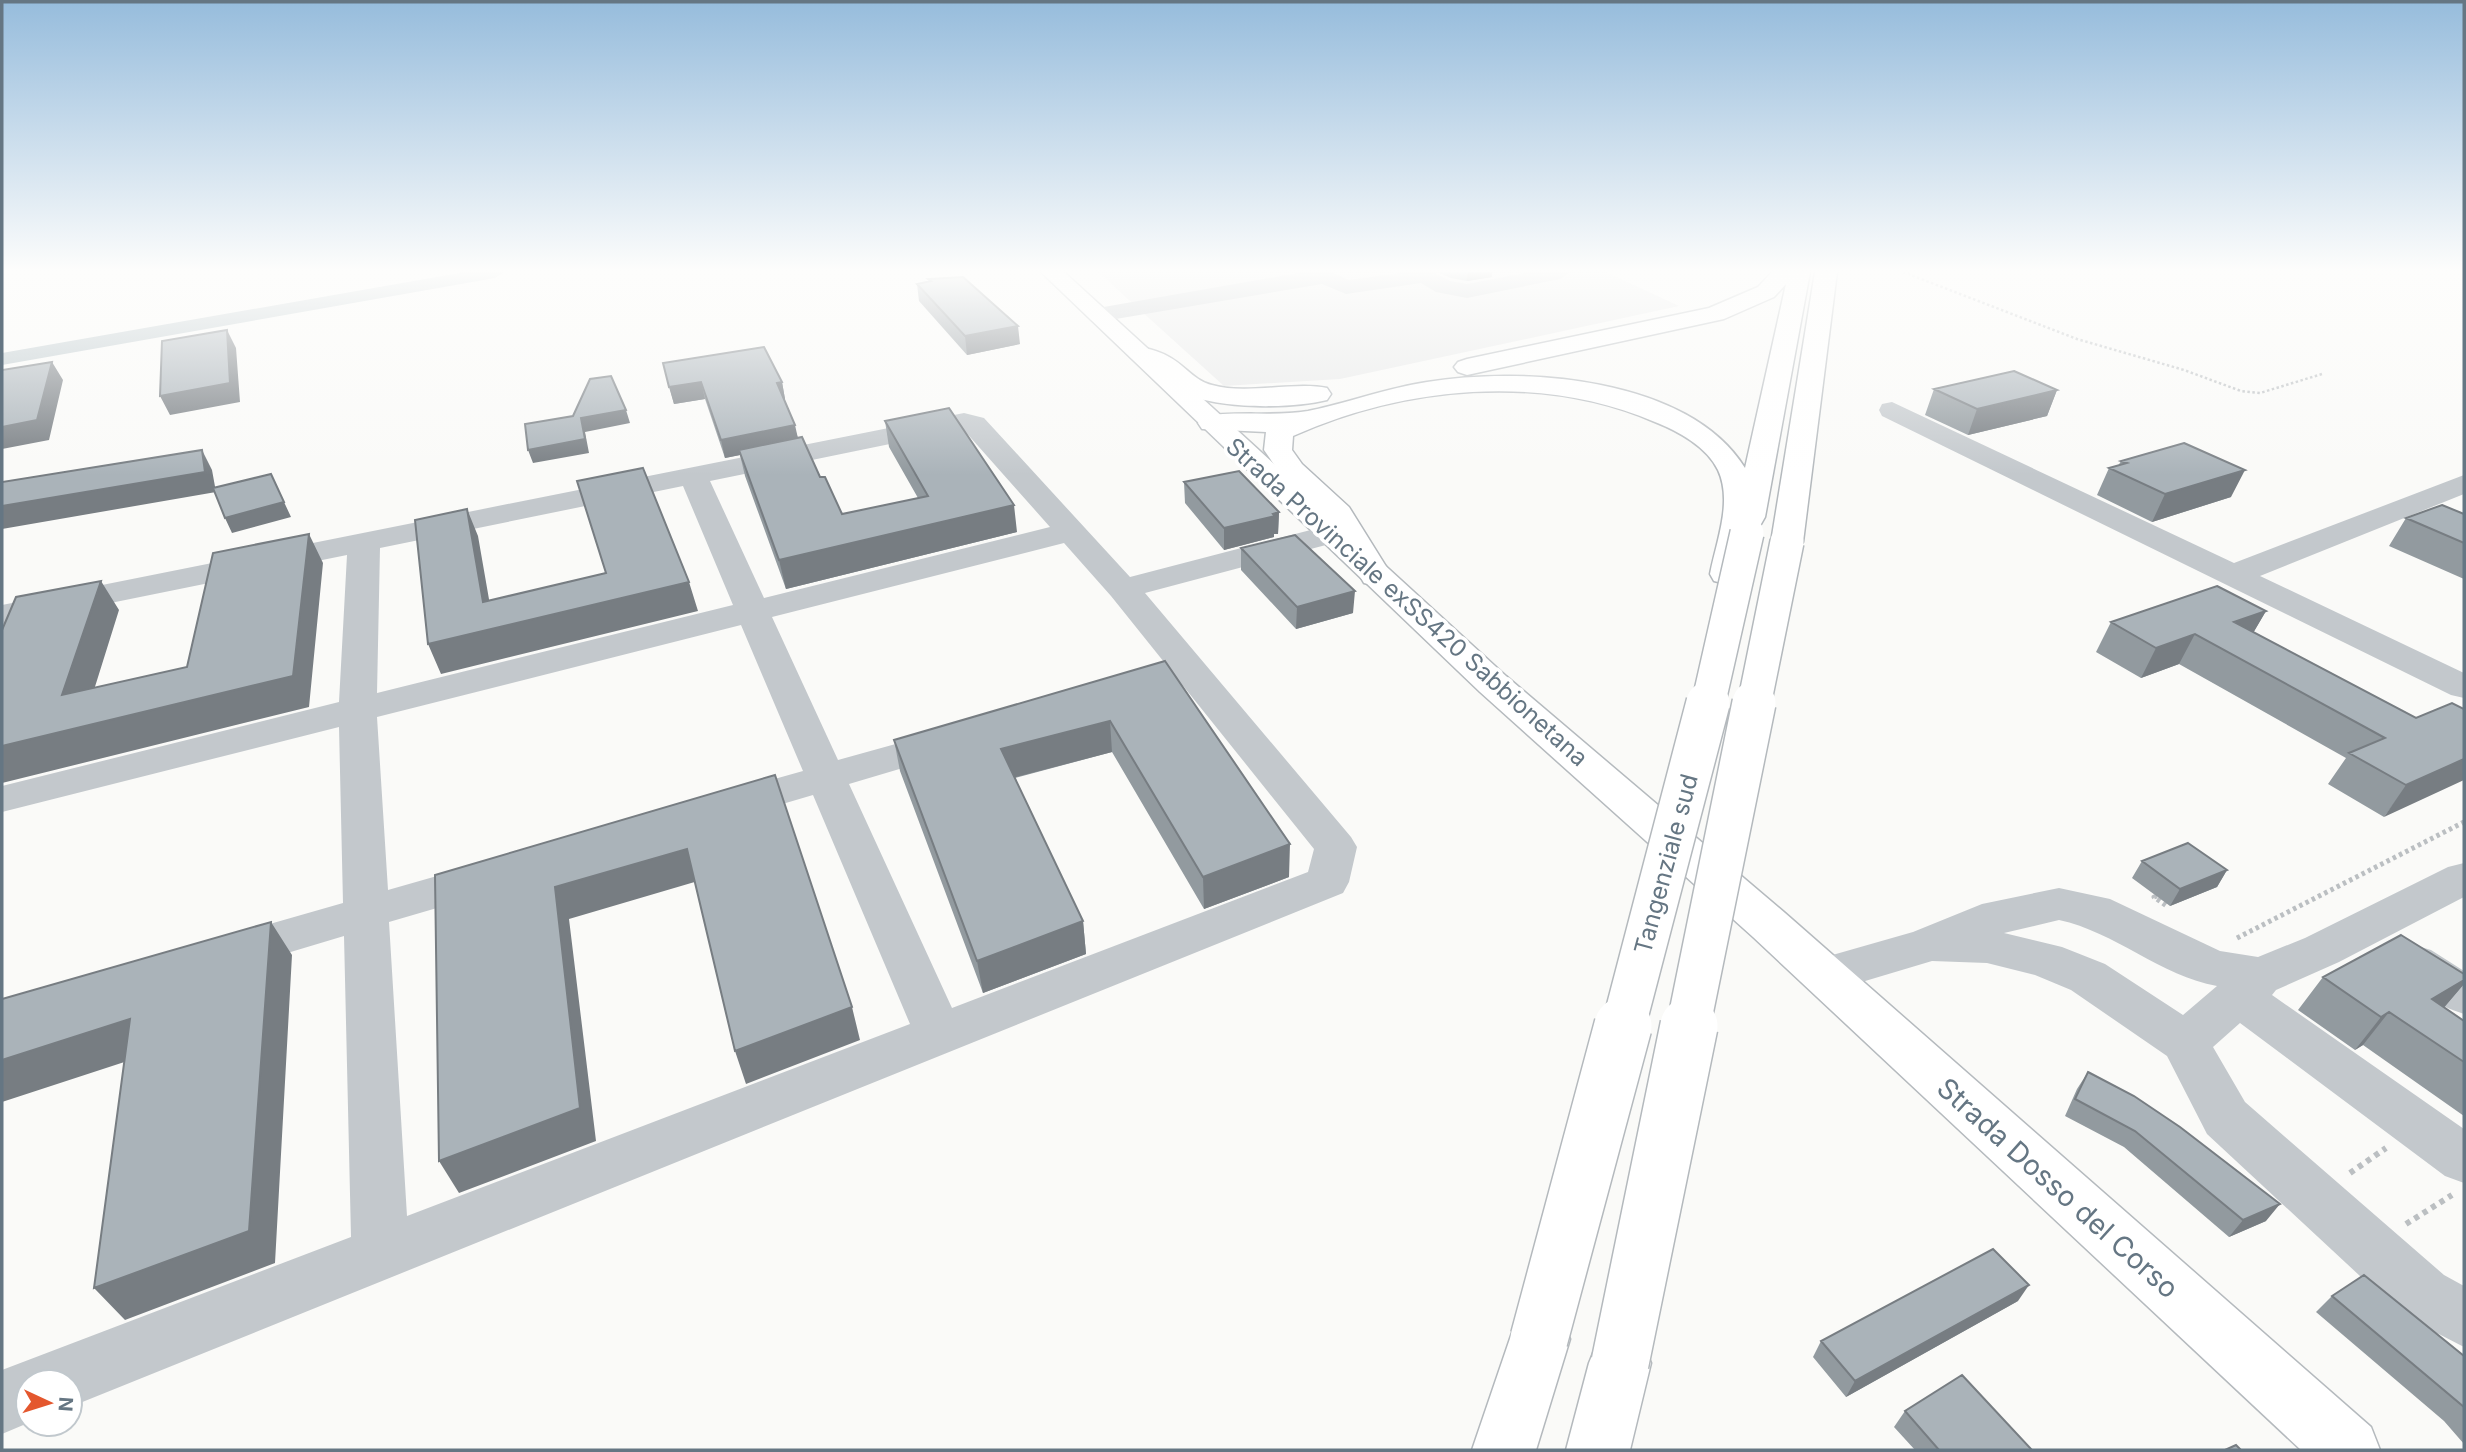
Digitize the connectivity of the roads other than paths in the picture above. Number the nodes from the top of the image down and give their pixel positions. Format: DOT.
graph roads {
  1 [pos="1125,340"];
  2 [pos="1596,340"];
  3 [pos="1788,340"];
  4 [pos="1808,340"];
  5 [pos="1140,354"];
  6 [pos="1284,397"];
  7 [pos="1892,410"];
  8 [pos="1309,419"];
  9 [pos="1212,424"];
  10 [pos="693,475"];
  11 [pos="2464,484"];
  12 [pos="1072,531"];
  13 [pos="1330,534"];
  14 [pos="1756,535"];
  15 [pos="364,542"];
  16 [pos="2233,575"];
  17 [pos="1376,576"];
  18 [pos="1123,589"];
  19 [pos="753,611"];
  20 [pos="2,615"];
  21 [pos="2464,687"];
  22 [pos="358,710"];
  23 [pos="982,732"];
  24 [pos="826,778"];
  25 [pos="2,799"];
  26 [pos="695,816"];
  27 [pos="525,866"];
  28 [pos="2464,878"];
  29 [pos="368,912"];
  30 [pos="1769,925"];
  31 [pos="2362,930"];
  32 [pos="1926,946"];
  33 [pos="198,962"];
  34 [pos="1825,975"];
  35 [pos="2250,986"];
  36 [pos="2464,995"];
  37 [pos="939,1035"];
  38 [pos="2185,1042"];
  39 [pos="2464,1159"];
  40 [pos="380,1254"];
  41 [pos="2464,1318"];
  42 [pos="84,1370"];
  43 [pos="1504,1450"];
  44 [pos="1600,1450"];
  45 [pos="2348,1450"];
  1 -- 5 [label="main road, Strada Provinciale exSS420 Sabbionetana"];
  2 -- 6 [label="main road"];
  3 -- 14 [label="main road, Tangenziale sud"];
  4 -- 14 [label="main road, Tangenziale sud"];
  5 -- 6 [label="main road"];
  5 -- 9 [label="main road, Strada Provinciale exSS420 Sabbionetana"];
  6 -- 9 [label="main road"];
  7 -- 16 [label="street"];
  8 -- 9 [label="main road"];
  8 -- 14 [label="main road"];
  8 -- 17 [label="main road"];
  9 -- 13 [label="main road, Strada Provinciale exSS420 Sabbionetana"];
  10 -- 12 [label="street"];
  10 -- 15 [label="street"];
  10 -- 19 [label="street"];
  11 -- 16 [label="street"];
  12 -- 18 [label="street"];
  12 -- 19 [label="street"];
  13 -- 17 [label="main road, Strada Provinciale exSS420 Sabbionetana"];
  13 -- 18 [label="street"];
  14 -- 43 [label="main road, Tangenziale sud, bridge"];
  14 -- 44 [label="main road, Tangenziale sud, bridge"];
  15 -- 20 [label="street"];
  15 -- 22 [label="street"];
  16 -- 21 [label="street"];
  17 -- 30 [label="main road, Strada Provinciale exSS420 Sabbionetana"];
  18 -- 37 [label="street"];
  19 -- 22 [label="street"];
  19 -- 24 [label="street"];
  22 -- 25 [label="street"];
  22 -- 29 [label="street"];
  23 -- 24 [label="street"];
  24 -- 26 [label="street"];
  24 -- 37 [label="street"];
  27 -- 29 [label="street"];
  28 -- 31 [label="street"];
  29 -- 33 [label="street"];
  29 -- 40 [label="street"];
  30 -- 34 [label="main road, Strada Dosso del Corso"];
  31 -- 35 [label="street"];
  31 -- 36 [label="street"];
  32 -- 34 [label="street"];
  32 -- 35 [label="street"];
  32 -- 38 [label="street"];
  34 -- 45 [label="main road, Strada Dosso del Corso"];
  35 -- 38 [label="street"];
  35 -- 39 [label="street"];
  37 -- 40 [label="street"];
  38 -- 41 [label="street"];
  40 -- 42 [label="street"];
}
